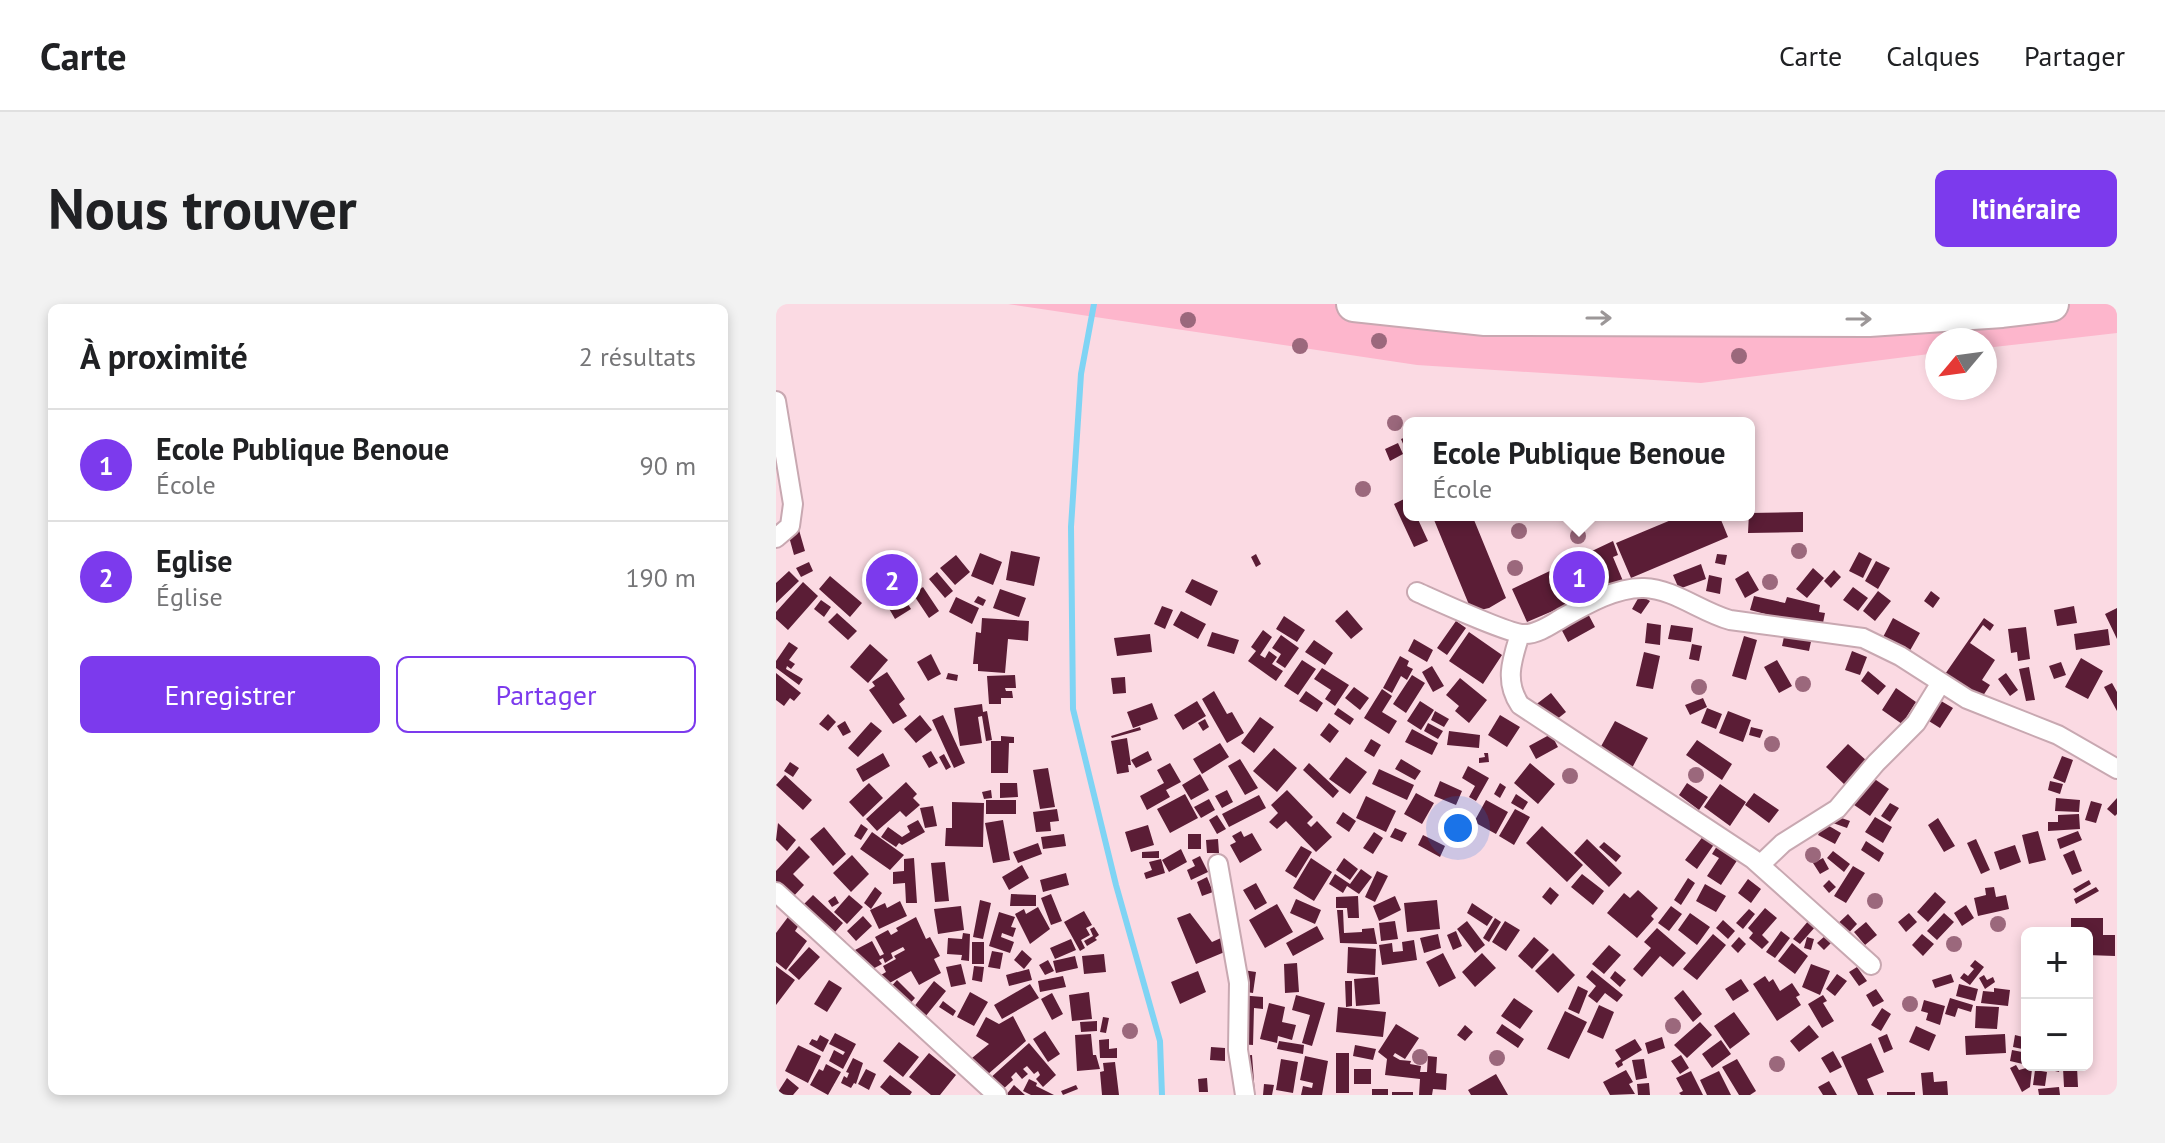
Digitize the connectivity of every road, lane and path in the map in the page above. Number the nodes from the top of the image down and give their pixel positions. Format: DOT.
graph roads {
  1 [pos="1354,304"];
  2 [pos="2051,304"];
  3 [pos="776,401"];
  4 [pos="776,538"];
  5 [pos="1417,592"];
  6 [pos="1520,634"];
  7 [pos="1940,684"];
  8 [pos="2117,769"];
  9 [pos="1218,864"];
  10 [pos="1760,865"];
  11 [pos="776,892"];
  12 [pos="1871,965"];
  13 [pos="997,1095"];
  14 [pos="1245,1095"];
  1 -- 2 [label="highway, one-way"];
  3 -- 4 [label="street"];
  5 -- 6 [label="street"];
  6 -- 7 [label="street"];
  6 -- 10 [label="street"];
  7 -- 8 [label="street"];
  7 -- 10 [label="street"];
  9 -- 14 [label="street"];
  10 -- 12 [label="street"];
  11 -- 13 [label="street"];
}
